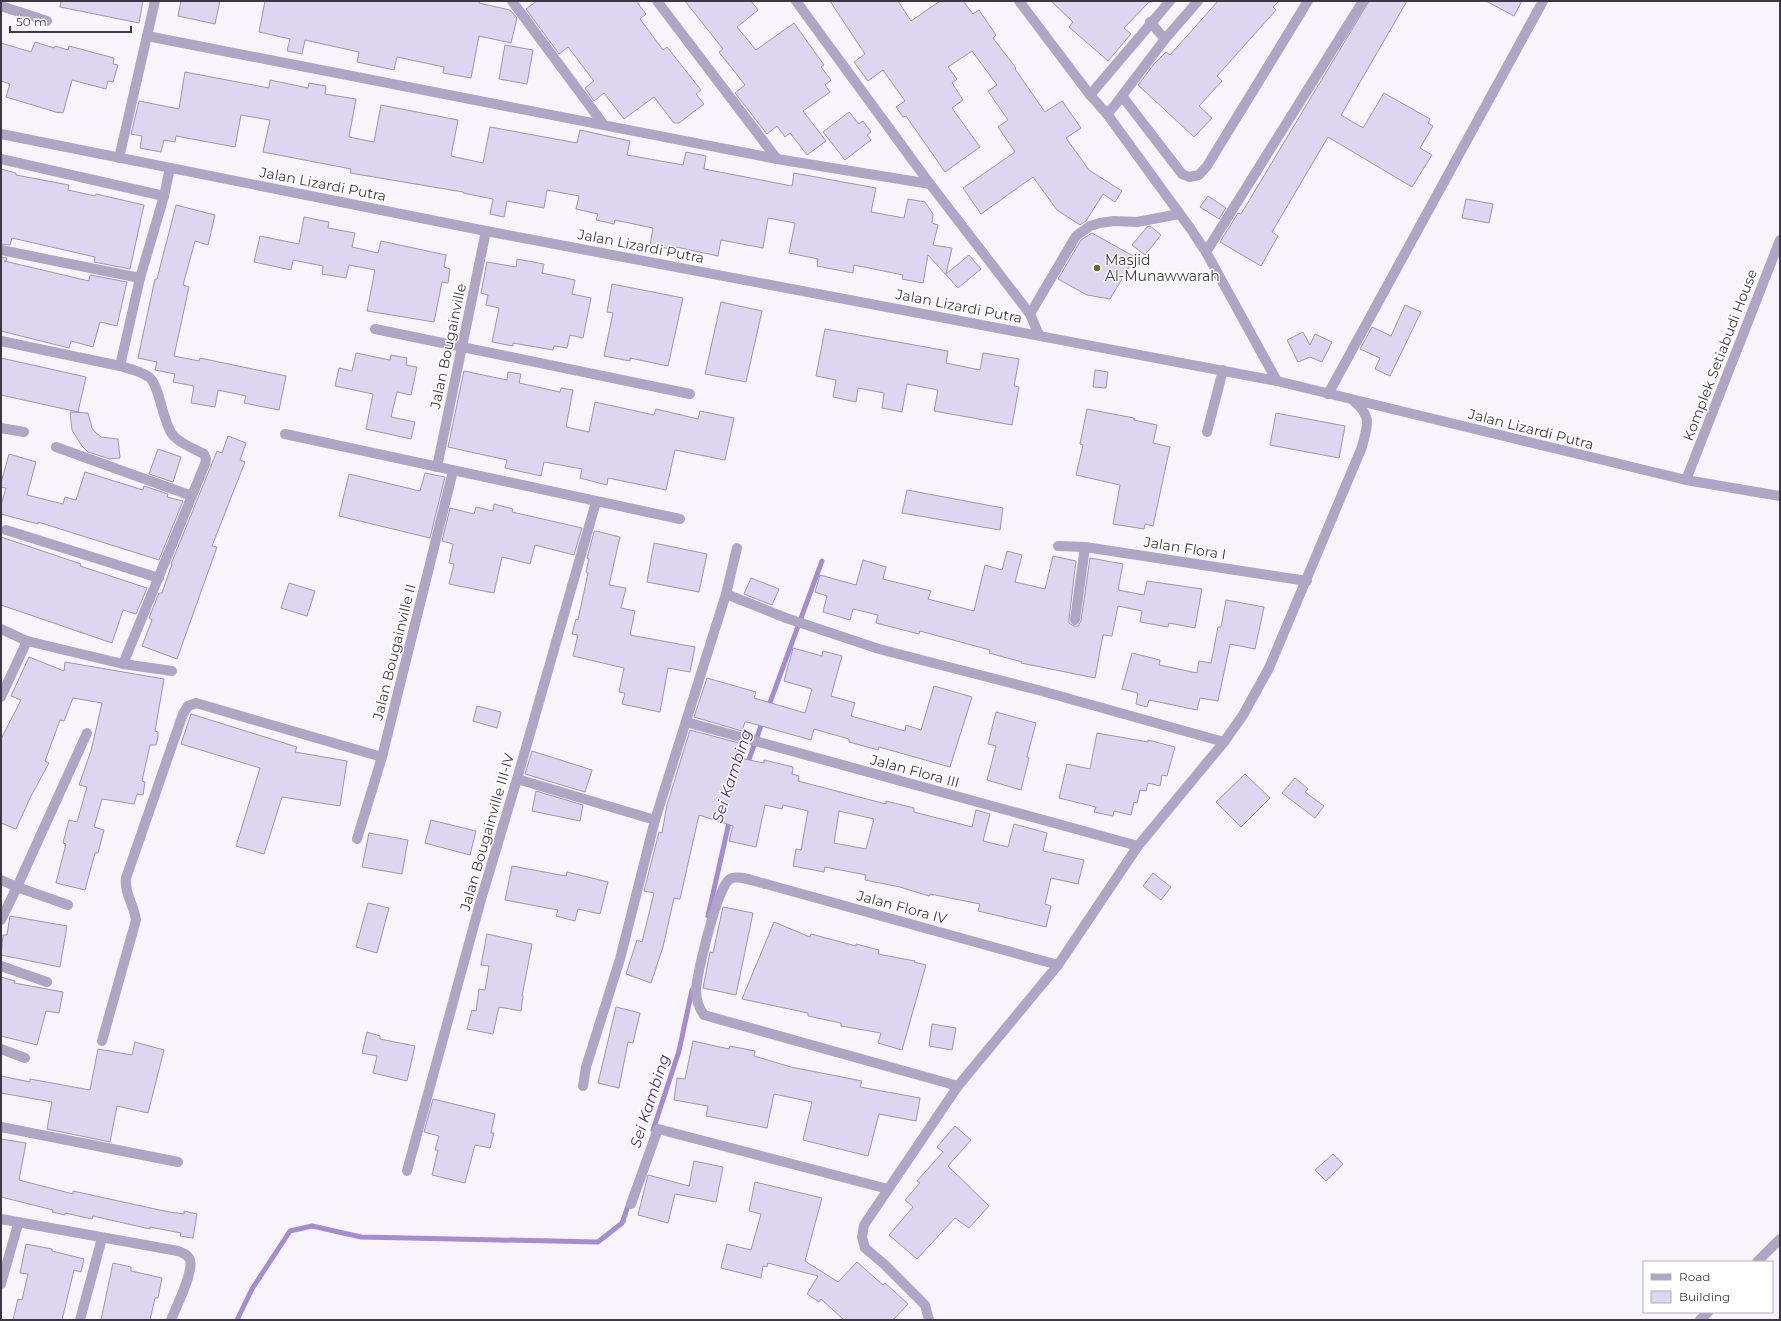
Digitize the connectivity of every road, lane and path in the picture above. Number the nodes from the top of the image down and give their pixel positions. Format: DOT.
graph roads {
  1 [pos="155,1"];
  2 [pos="512,1"];
  3 [pos="657,1"];
  4 [pos="796,1"];
  5 [pos="1019,1"];
  6 [pos="1170,1"];
  7 [pos="1198,1"];
  8 [pos="1308,1"];
  9 [pos="1363,1"];
  10 [pos="1543,1"];
  11 [pos="1,6"];
  12 [pos="47,21"];
  13 [pos="1150,22"];
  14 [pos="147,36"];
  15 [pos="1165,39"];
  16 [pos="1090,95"];
  17 [pos="1122,96"];
  18 [pos="1107,114"];
  19 [pos="604,126"];
  20 [pos="1,134"];
  21 [pos="119,158"];
  22 [pos="1,159"];
  23 [pos="777,159"];
  24 [pos="170,168"];
  25 [pos="930,184"];
  26 [pos="164,196"];
  27 [pos="1179,214"];
  28 [pos="486,231"];
  29 [pos="1780,240"];
  30 [pos="1204,248"];
  31 [pos="1,250"];
  32 [pos="140,278"];
  33 [pos="1030,314"];
  34 [pos="375,330"];
  35 [pos="1040,335"];
  36 [pos="1,341"];
  37 [pos="462,347"];
  38 [pos="120,366"];
  39 [pos="1223,370"];
  40 [pos="1277,381"];
  41 [pos="690,394"];
  42 [pos="1328,394"];
  43 [pos="1354,401"];
  44 [pos="1,428"];
  45 [pos="24,432"];
  46 [pos="1207,432"];
  47 [pos="285,434"];
  48 [pos="56,447"];
  49 [pos="437,467"];
  50 [pos="453,470"];
  51 [pos="1686,480"];
  52 [pos="192,496"];
  53 [pos="1780,496"];
  54 [pos="596,502"];
  55 [pos="680,519"];
  56 [pos="6,530"];
  57 [pos="1058,546"];
  58 [pos="1085,547"];
  59 [pos="737,548"];
  60 [pos="159,578"];
  61 [pos="1307,581"];
  62 [pos="726,594"];
  63 [pos="1075,620"];
  64 [pos="1,629"];
  65 [pos="27,641"];
  66 [pos="123,664"];
  67 [pos="172,671"];
  68 [pos="1,697"];
  69 [pos="686,722"];
  70 [pos="87,733"];
  71 [pos="1224,742"];
  72 [pos="382,757"];
  73 [pos="517,779"];
  74 [pos="655,820"];
  75 [pos="357,839"];
  76 [pos="1138,846"];
  77 [pos="1,880"];
  78 [pos="17,887"];
  79 [pos="68,905"];
  80 [pos="1,920"];
  81 [pos="1058,965"];
  82 [pos="1,966"];
  83 [pos="46,982"];
  84 [pos="102,1042"];
  85 [pos="1,1049"];
  86 [pos="25,1058"];
  87 [pos="583,1086"];
  88 [pos="958,1086"];
  89 [pos="1,1127"];
  90 [pos="178,1162"];
  91 [pos="407,1171"];
  92 [pos="888,1189"];
  93 [pos="631,1204"];
  94 [pos="1,1219"];
  95 [pos="18,1224"];
  96 [pos="102,1238"];
  97 [pos="1780,1239"];
  98 [pos="1758,1261"];
  99 [pos="1,1284"];
  100 [pos="80,1320"];
  101 [pos="171,1320"];
  102 [pos="929,1320"];
  1 -- 14 [label="street"];
  2 -- 19 [label="street"];
  3 -- 23 [label="street"];
  4 -- 25 [label="street"];
  5 -- 16 [label="street"];
  6 -- 13 [label="street"];
  7 -- 15 [label="street"];
  8 -- 17 [label="street"];
  9 -- 30 [label="street"];
  10 -- 42 [label="street"];
  11 -- 12 [label="street"];
  13 -- 15 [label="street"];
  13 -- 16 [label="street"];
  14 -- 19 [label="street"];
  14 -- 21 [label="street"];
  15 -- 17 [label="street"];
  16 -- 18 [label="street"];
  17 -- 18 [label="street"];
  18 -- 27 [label="street"];
  19 -- 23 [label="street"];
  20 -- 21 [label="street, Jalan Lizardi Putra"];
  21 -- 24 [label="street, Jalan Lizardi Putra"];
  22 -- 26 [label="street"];
  23 -- 25 [label="street"];
  24 -- 26 [label="street"];
  24 -- 28 [label="street, Jalan Lizardi Putra"];
  25 -- 33 [label="street"];
  26 -- 32 [label="street"];
  27 -- 30 [label="street"];
  27 -- 33 [label="street"];
  28 -- 35 [label="street, Jalan Lizardi Putra"];
  28 -- 37 [label="street, Jalan Bougainville"];
  29 -- 51 [label="street, Komplek Setiabudi House"];
  30 -- 40 [label="street"];
  31 -- 32 [label="street"];
  32 -- 38 [label="street"];
  33 -- 35 [label="street"];
  34 -- 37 [label="street"];
  35 -- 39 [label="street, Jalan Lizardi Putra"];
  36 -- 38 [label="street"];
  37 -- 41 [label="street"];
  37 -- 49 [label="street, Jalan Bougainville"];
  38 -- 52 [label="street"];
  39 -- 40 [label="street, Jalan Lizardi Putra"];
  39 -- 46 [label="street"];
  40 -- 42 [label="street, Jalan Lizardi Putra"];
  42 -- 43 [label="street, Jalan Lizardi Putra"];
  43 -- 51 [label="street, Jalan Lizardi Putra"];
  43 -- 61 [label="street"];
  44 -- 45 [label="street"];
  47 -- 49 [label="street"];
  48 -- 52 [label="street"];
  49 -- 50 [label="street"];
  50 -- 54 [label="street"];
  50 -- 72 [label="street, Jalan Bougainville II"];
  51 -- 53 [label="street, Jalan Lizardi Putra"];
  52 -- 60 [label="street"];
  54 -- 55 [label="street"];
  54 -- 73 [label="street, Jalan Bougainville III-IV"];
  56 -- 60 [label="street"];
  57 -- 58 [label="street, Jalan Flora I"];
  58 -- 61 [label="street, Jalan Flora I"];
  58 -- 63 [label="street"];
  59 -- 62 [label="street"];
  60 -- 66 [label="street"];
  61 -- 71 [label="street"];
  62 -- 69 [label="street"];
  62 -- 71 [label="street"];
  64 -- 65 [label="street"];
  65 -- 66 [label="street"];
  65 -- 68 [label="street"];
  66 -- 67 [label="street"];
  69 -- 74 [label="street"];
  69 -- 76 [label="street, Jalan Flora III"];
  70 -- 78 [label="street"];
  71 -- 76 [label="street"];
  72 -- 75 [label="street, Jalan Bougainville II"];
  72 -- 84 [label="street"];
  73 -- 74 [label="street"];
  73 -- 91 [label="street, Jalan Bougainville III-IV"];
  74 -- 87 [label="street"];
  76 -- 81 [label="street"];
  77 -- 78 [label="street"];
  78 -- 79 [label="street"];
  78 -- 80 [label="street"];
  81 -- 88 [label="street"];
  81 -- 88 [label="street, Jalan Flora IV"];
  82 -- 83 [label="street"];
  85 -- 86 [label="street"];
  88 -- 92 [label="street"];
  89 -- 90 [label="street"];
  92 -- 93 [label="street"];
  92 -- 102 [label="street"];
  94 -- 95 [label="street"];
  95 -- 96 [label="street"];
  95 -- 99 [label="street"];
  96 -- 100 [label="street"];
  96 -- 101 [label="street"];
  97 -- 98 [label="street"];
}
